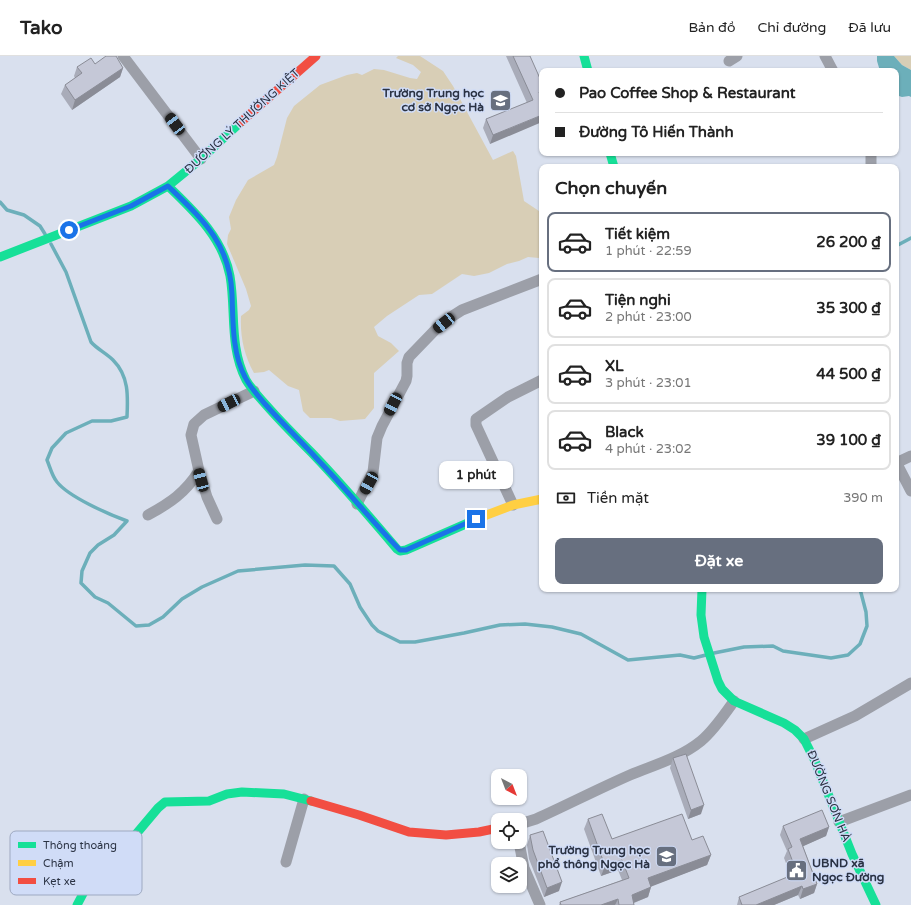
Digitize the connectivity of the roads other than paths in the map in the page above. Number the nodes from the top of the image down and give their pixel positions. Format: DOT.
graph roads {
  1 [pos="123,56"];
  2 [pos="316,56"];
  3 [pos="584,56"];
  4 [pos="825,56"];
  5 [pos="587,68"];
  6 [pos="831,68"];
  7 [pos="201,159"];
  8 [pos="168,186"];
  9 [pos="0,257"];
  10 [pos="539,280"];
  11 [pos="539,382"];
  12 [pos="254,391"];
  13 [pos="911,456"];
  14 [pos="899,462"];
  15 [pos="899,469"];
  16 [pos="199,471"];
  17 [pos="911,491"];
  18 [pos="539,500"];
  19 [pos="357,504"];
  20 [pos="513,505"];
  21 [pos="148,514"];
  22 [pos="217,519"];
  23 [pos="702,592"];
  24 [pos="911,683"];
  25 [pos="734,701"];
  26 [pos="804,739"];
  27 [pos="911,795"];
  28 [pos="304,799"];
  29 [pos="527,822"];
  30 [pos="839,822"];
  31 [pos="491,829"];
  32 [pos="139,831"];
  33 [pos="520,849"];
  34 [pos="286,862"];
  35 [pos="82,895"];
  36 [pos="77,905"];
  37 [pos="540,905"];
  38 [pos="876,905"];
  1 -- 7 [label="street"];
  2 -- 7 [label="main road, ĐƯỜNG LÝ THƯỜNG KIỆT"];
  3 -- 5 [label="main road"];
  4 -- 6 [label="street"];
  7 -- 8 [label="main road, ĐƯỜNG LÝ THƯỜNG KIỆT"];
  8 -- 9 [label="main road, ĐƯỜNG LÝ THƯỜNG KIỆT"];
  8 -- 12 [label="main road"];
  10 -- 19 [label="street"];
  11 -- 20 [label="street"];
  12 -- 16 [label="street"];
  12 -- 19 [label="main road"];
  13 -- 14 [label="street"];
  15 -- 17 [label="street"];
  16 -- 21 [label="street"];
  16 -- 22 [label="street"];
  18 -- 20 [label="main road"];
  19 -- 20 [label="main road"];
  23 -- 25 [label="main road, ĐƯỜNG SƠN HÀ"];
  24 -- 26 [label="street"];
  25 -- 26 [label="main road, ĐƯỜNG SƠN HÀ"];
  25 -- 29 [label="street"];
  26 -- 30 [label="main road, ĐƯỜNG SƠN HÀ"];
  27 -- 30 [label="street"];
  28 -- 31 [label="main road"];
  28 -- 32 [label="main road"];
  28 -- 34 [label="street"];
  30 -- 38 [label="main road, ĐƯỜNG SƠN HÀ"];
  33 -- 37 [label="street"];
  35 -- 36 [label="main road"];
}
